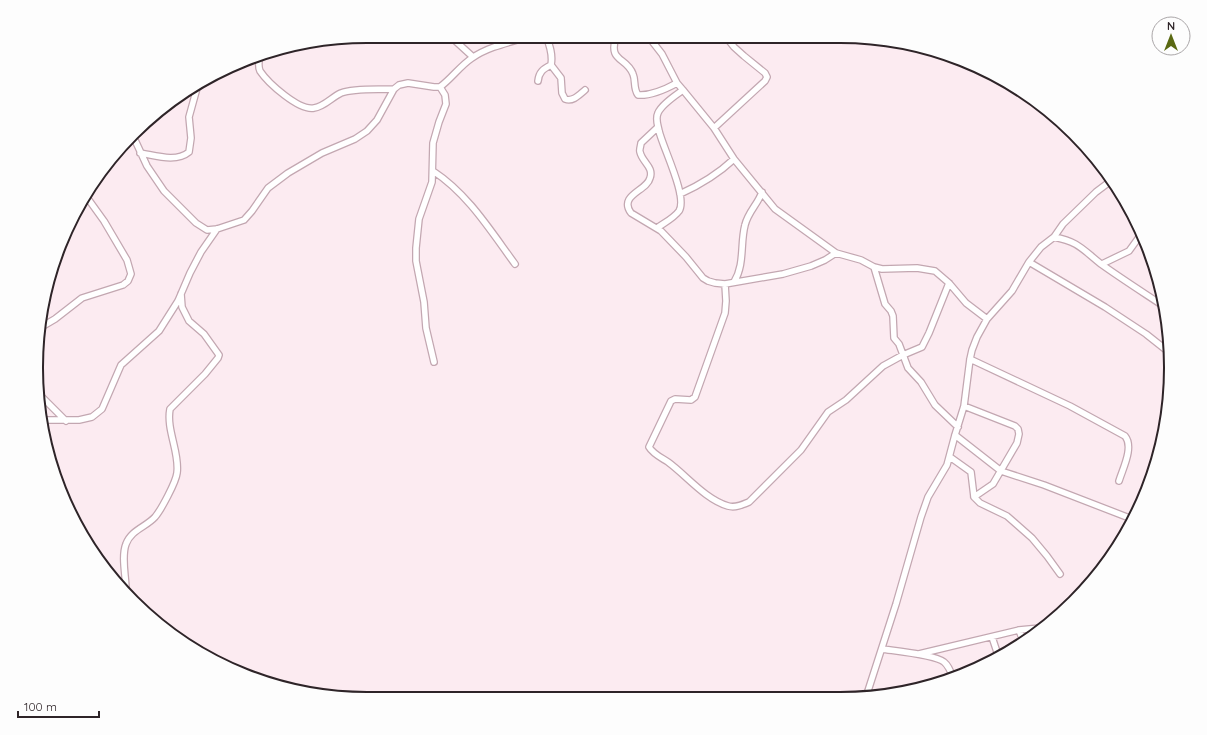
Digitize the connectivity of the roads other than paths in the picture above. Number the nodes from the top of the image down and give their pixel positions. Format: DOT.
graph roads {
  1 [pos="458,43"];
  2 [pos="510,43"];
  3 [pos="549,43"];
  4 [pos="614,43"];
  5 [pos="653,43"];
  6 [pos="731,43"];
  7 [pos="473,57"];
  8 [pos="259,62"];
  9 [pos="551,65"];
  10 [pos="538,81"];
  11 [pos="677,83"];
  12 [pos="440,87"];
  13 [pos="394,89"];
  14 [pos="585,90"];
  15 [pos="682,90"];
  16 [pos="196,92"];
  17 [pos="658,127"];
  18 [pos="714,128"];
  19 [pos="135,141"];
  20 [pos="140,153"];
  21 [pos="734,159"];
  22 [pos="433,171"];
  23 [pos="1107,184"];
  24 [pos="762,192"];
  25 [pos="680,194"];
  26 [pos="89,200"];
  27 [pos="657,228"];
  28 [pos="217,229"];
  29 [pos="1054,237"];
  30 [pos="1137,239"];
  31 [pos="836,253"];
  32 [pos="1029,262"];
  33 [pos="515,264"];
  34 [pos="1102,264"];
  35 [pos="874,267"];
  36 [pos="734,282"];
  37 [pos="949,283"];
  38 [pos="724,284"];
  39 [pos="180,294"];
  40 [pos="1157,302"];
  41 [pos="987,319"];
  42 [pos="46,324"];
  43 [pos="1163,348"];
  44 [pos="903,355"];
  45 [pos="970,360"];
  46 [pos="434,362"];
  47 [pos="45,400"];
  48 [pos="964,406"];
  49 [pos="47,420"];
  50 [pos="66,421"];
  51 [pos="958,427"];
  52 [pos="954,435"];
  53 [pos="950,457"];
  54 [pos="1001,470"];
  55 [pos="1119,481"];
  56 [pos="974,497"];
  57 [pos="1128,517"];
  58 [pos="1060,574"];
  59 [pos="126,583"];
  60 [pos="1032,629"];
  61 [pos="1019,630"];
  62 [pos="1021,636"];
  63 [pos="992,637"];
  64 [pos="882,649"];
  65 [pos="997,652"];
  66 [pos="919,654"];
  67 [pos="951,672"];
  68 [pos="868,690"];
  1 -- 7 [label="street"];
  2 -- 7 [label="street"];
  3 -- 9 [label="street"];
  4 -- 11 [label="street"];
  5 -- 11 [label="street"];
  6 -- 18 [label="street"];
  7 -- 12 [label="street"];
  8 -- 13 [label="street"];
  9 -- 10 [label="street"];
  9 -- 14 [label="street"];
  11 -- 15 [label="street"];
  12 -- 13 [label="street"];
  12 -- 22 [label="street"];
  13 -- 28 [label="street"];
  15 -- 17 [label="street"];
  15 -- 18 [label="street"];
  16 -- 20 [label="street"];
  17 -- 25 [label="street"];
  17 -- 27 [label="street"];
  18 -- 21 [label="street"];
  19 -- 20 [label="street"];
  20 -- 28 [label="street"];
  21 -- 24 [label="street"];
  21 -- 25 [label="street"];
  22 -- 33 [label="street"];
  22 -- 46 [label="street"];
  23 -- 29 [label="street"];
  24 -- 31 [label="street"];
  24 -- 36 [label="street"];
  25 -- 27 [label="street"];
  26 -- 42 [label="street"];
  27 -- 38 [label="street"];
  28 -- 39 [label="street"];
  29 -- 32 [label="street"];
  29 -- 34 [label="street"];
  30 -- 34 [label="street"];
  31 -- 35 [label="street"];
  31 -- 36 [label="street"];
  32 -- 41 [label="street"];
  32 -- 43 [label="street"];
  34 -- 40 [label="street"];
  35 -- 37 [label="street"];
  35 -- 44 [label="street"];
  36 -- 38 [label="street"];
  37 -- 41 [label="street"];
  37 -- 44 [label="street"];
  38 -- 44 [label="street"];
  39 -- 50 [label="street"];
  39 -- 59 [label="street"];
  41 -- 45 [label="street"];
  44 -- 51 [label="street"];
  45 -- 48 [label="street"];
  45 -- 55 [label="street"];
  47 -- 50 [label="street"];
  48 -- 51 [label="street"];
  48 -- 54 [label="street"];
  49 -- 50 [label="street"];
  51 -- 52 [label="street"];
  52 -- 53 [label="street"];
  52 -- 54 [label="street"];
  53 -- 56 [label="street"];
  53 -- 64 [label="street"];
  54 -- 56 [label="street"];
  54 -- 57 [label="street"];
  56 -- 58 [label="street"];
  60 -- 61 [label="street"];
  61 -- 62 [label="street"];
  61 -- 63 [label="street"];
  63 -- 65 [label="street"];
  63 -- 66 [label="street"];
  64 -- 66 [label="street"];
  64 -- 68 [label="street"];
  66 -- 67 [label="street"];
}
